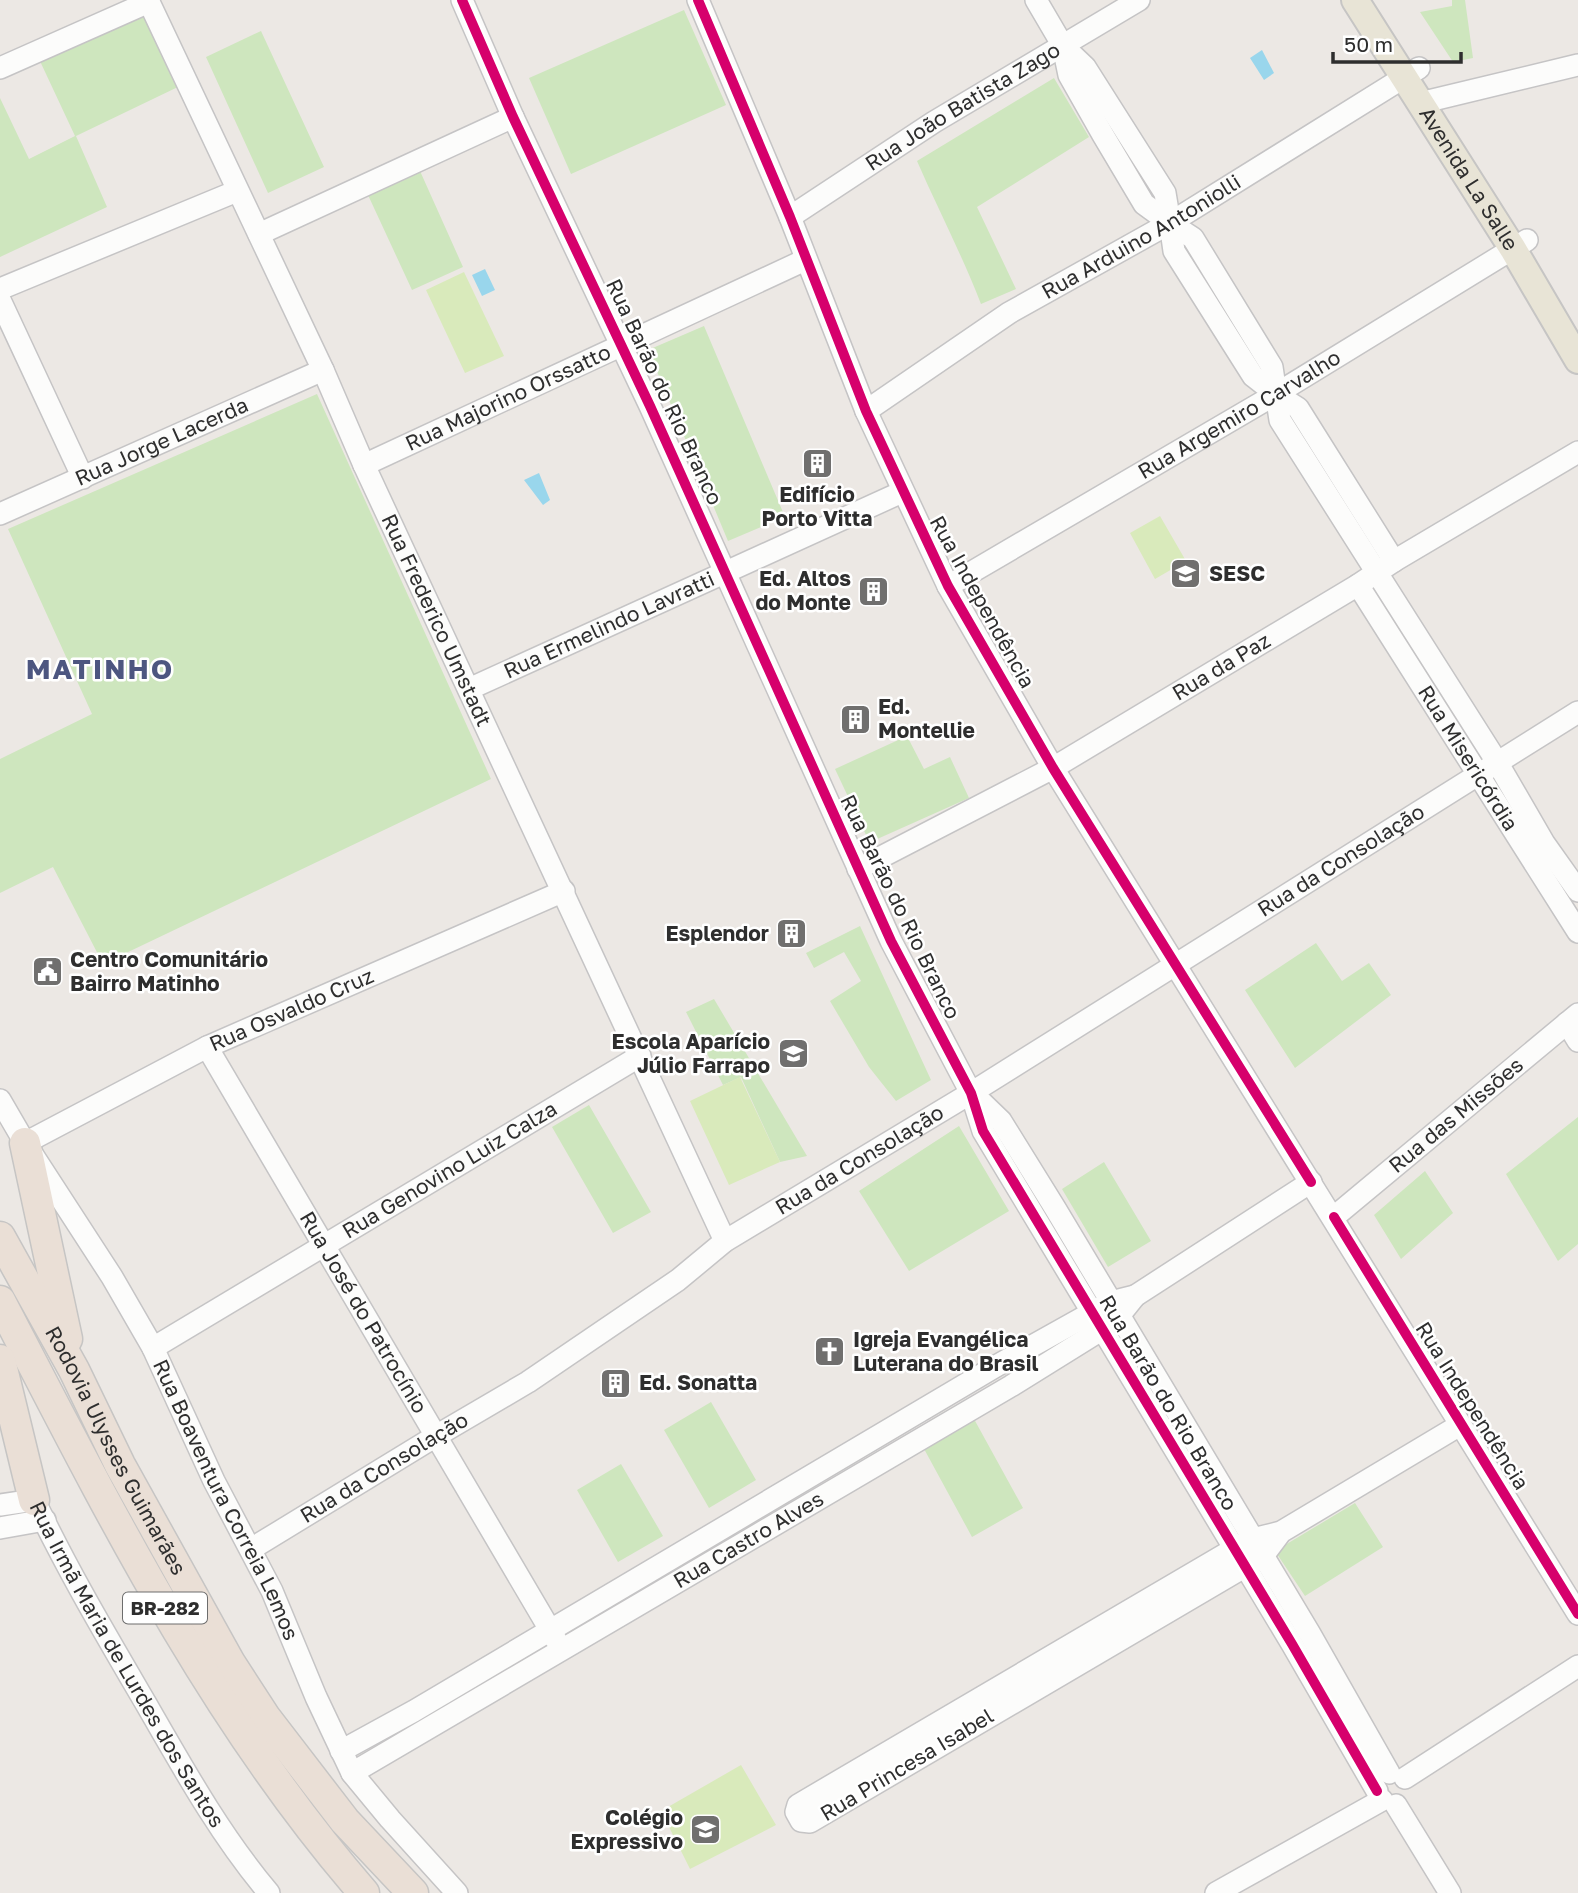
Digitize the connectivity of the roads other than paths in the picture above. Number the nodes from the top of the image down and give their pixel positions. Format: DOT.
graph roads {
  1 [pos="462,0"];
  2 [pos="698,0"];
  3 [pos="1036,0"];
  4 [pos="1139,0"];
  5 [pos="1355,0"];
  6 [pos="1376,0"];
  7 [pos="149,1"];
  8 [pos="1063,46"];
  9 [pos="1578,65"];
  10 [pos="0,68"];
  11 [pos="1412,73"];
  12 [pos="1429,100"];
  13 [pos="513,117"];
  14 [pos="237,191"];
  15 [pos="790,217"];
  16 [pos="1170,223"];
  17 [pos="259,234"];
  18 [pos="1520,244"];
  19 [pos="805,260"];
  20 [pos="0,289"];
  21 [pos="1229,297"];
  22 [pos="0,300"];
  23 [pos="1210,309"];
  24 [pos="1570,324"];
  25 [pos="622,346"];
  26 [pos="1578,360"];
  27 [pos="323,370"];
  28 [pos="1276,394"];
  29 [pos="866,411"];
  30 [pos="1578,452"];
  31 [pos="363,465"];
  32 [pos="1338,472"];
  33 [pos="83,478"];
  34 [pos="1320,485"];
  35 [pos="902,492"];
  36 [pos="0,514"];
  37 [pos="1394,561"];
  38 [pos="725,571"];
  39 [pos="1367,579"];
  40 [pos="948,586"];
  41 [pos="1433,662"];
  42 [pos="1415,674"];
  43 [pos="469,689"];
  44 [pos="1578,712"];
  45 [pos="1053,768"];
  46 [pos="1488,768"];
  47 [pos="858,869"];
  48 [pos="564,891"];
  49 [pos="1578,891"];
  50 [pos="1571,903"];
  51 [pos="1578,932"];
  52 [pos="1177,964"];
  53 [pos="1574,1026"];
  54 [pos="207,1047"];
  55 [pos="640,1056"];
  56 [pos="971,1093"];
  57 [pos="0,1100"];
  58 [pos="25,1143"];
  59 [pos="1311,1182"];
  60 [pos="1046,1214"];
  61 [pos="1334,1217"];
  62 [pos="0,1237"];
  63 [pos="725,1241"];
  64 [pos="324,1245"];
  65 [pos="0,1301"];
  66 [pos="1115,1309"];
  67 [pos="1096,1321"];
  68 [pos="153,1348"];
  69 [pos="0,1360"];
  70 [pos="998,1365"];
  71 [pos="74,1370"];
  72 [pos="1011,1386"];
  73 [pos="1158,1404"];
  74 [pos="931,1405"];
  75 [pos="0,1425"];
  76 [pos="943,1425"];
  77 [pos="1460,1426"];
  78 [pos="436,1436"];
  79 [pos="853,1450"];
  80 [pos="1206,1461"];
  81 [pos="866,1471"];
  82 [pos="1188,1474"];
  83 [pos="0,1505"];
  84 [pos="39,1510"];
  85 [pos="732,1522"];
  86 [pos="0,1528"];
  87 [pos="744,1542"];
  88 [pos="1258,1547"];
  89 [pos="251,1549"];
  90 [pos="1239,1558"];
  91 [pos="651,1570"];
  92 [pos="664,1590"];
  93 [pos="1578,1614"];
  94 [pos="550,1630"];
  95 [pos="1301,1639"];
  96 [pos="562,1649"];
  97 [pos="1578,1666"];
  98 [pos="474,1675"];
  99 [pos="487,1693"];
  100 [pos="414,1712"];
  101 [pos="426,1729"];
  102 [pos="341,1751"];
  103 [pos="902,1756"];
  104 [pos="352,1773"];
  105 [pos="1390,1789"];
  106 [pos="270,1893"];
  107 [pos="364,1893"];
  108 [pos="413,1893"];
  109 [pos="457,1893"];
  110 [pos="1216,1893"];
  111 [pos="1450,1893"];
  1 -- 13 [label="street, Rua Barão do Rio Branco"];
  2 -- 15 [label="street, Rua Independência"];
  3 -- 8 [label="street"];
  4 -- 8 [label="street, Rua João Batista Zago"];
  5 -- 11 [label="main road, Avenida La Salle"];
  6 -- 11 [label="main road, Avenida La Salle"];
  7 -- 10 [label="street"];
  7 -- 14 [label="street, Rua Frederico Umstadt"];
  8 -- 15 [label="street, Rua João Batista Zago"];
  8 -- 16 [label="street"];
  9 -- 12 [label="street"];
  11 -- 12 [label="main road, Avenida La Salle"];
  11 -- 16 [label="street, Rua Arduino Antoniolli"];
  12 -- 18 [label="main road, Avenida La Salle"];
  13 -- 17 [label="street"];
  13 -- 25 [label="street, Rua Barão do Rio Branco"];
  14 -- 17 [label="street, Rua Frederico Umstadt"];
  14 -- 20 [label="street"];
  15 -- 19 [label="street, Rua Independência"];
  16 -- 21 [label="street"];
  16 -- 23 [label="street"];
  16 -- 29 [label="street, Rua Arduino Antoniolli"];
  17 -- 27 [label="street, Rua Frederico Umstadt"];
  18 -- 24 [label="main road, Avenida La Salle"];
  18 -- 28 [label="street, Rua Argemiro Carvalho"];
  19 -- 25 [label="street, Rua Majorino Orssatto"];
  19 -- 29 [label="street, Rua Independência"];
  21 -- 23 [label="street"];
  21 -- 28 [label="street"];
  22 -- 33 [label="street"];
  23 -- 28 [label="street"];
  24 -- 26 [label="main road, Avenida La Salle"];
  25 -- 31 [label="street, Rua Majorino Orssatto"];
  25 -- 38 [label="street, Rua Barão do Rio Branco"];
  27 -- 31 [label="street, Rua Frederico Umstadt"];
  27 -- 33 [label="street, Rua Jorge Lacerda"];
  28 -- 32 [label="street"];
  28 -- 34 [label="street"];
  28 -- 40 [label="street, Rua Argemiro Carvalho"];
  29 -- 35 [label="street, Rua Independência"];
  30 -- 37 [label="street, Rua da Paz"];
  31 -- 43 [label="street, Rua Frederico Umstadt"];
  32 -- 34 [label="street"];
  32 -- 37 [label="street"];
  33 -- 36 [label="street, Rua Jorge Lacerda"];
  34 -- 39 [label="street"];
  35 -- 38 [label="street, Rua Ermelindo Lavratti"];
  35 -- 40 [label="street, Rua Independência"];
  37 -- 39 [label="street, Rua da Paz"];
  38 -- 43 [label="street, Rua Ermelindo Lavratti"];
  38 -- 47 [label="street, Rua Barão do Rio Branco"];
  39 -- 41 [label="street, Rua Misericórdia"];
  39 -- 42 [label="street, Rua Misericórdia"];
  39 -- 45 [label="street, Rua da Paz"];
  40 -- 45 [label="street, Rua Independência"];
  41 -- 42 [label="street"];
  41 -- 46 [label="street, Rua Misericórdia"];
  42 -- 46 [label="street, Rua Misericórdia"];
  43 -- 48 [label="street, Rua Frederico Umstadt"];
  44 -- 46 [label="street, Rua da Consolação"];
  45 -- 47 [label="street, Rua da Paz"];
  45 -- 52 [label="street, Rua Independência"];
  46 -- 49 [label="street, Rua Misericórdia"];
  46 -- 50 [label="street, Rua Misericórdia"];
  46 -- 52 [label="street, Rua da Consolação"];
  47 -- 56 [label="street, Rua Barão do Rio Branco"];
  48 -- 54 [label="street, Rua Osvaldo Cruz"];
  48 -- 55 [label="street, Rua Frederico Umstadt"];
  50 -- 51 [label="street, Rua Misericórdia"];
  52 -- 56 [label="street, Rua da Consolação"];
  52 -- 59 [label="street, Rua Independência"];
  53 -- 61 [label="street, Rua das Missões"];
  54 -- 58 [label="street, Rua Osvaldo Cruz"];
  54 -- 64 [label="street, Rua José do Patrocínio"];
  55 -- 63 [label="street, Rua Frederico Umstadt"];
  55 -- 64 [label="street, Rua Genovino Luiz Calza"];
  56 -- 60 [label="street, Rua Barão do Rio Branco"];
  56 -- 63 [label="street, Rua da Consolação"];
  57 -- 58 [label="street, Rua Boaventura Correia Lemos"];
  58 -- 68 [label="street, Rua Boaventura Correia Lemos"];
  58 -- 71 [label="highway"];
  59 -- 61 [label="street, Rua Independência"];
  59 -- 66 [label="street, Rua Castro Alves"];
  60 -- 66 [label="street, Rua Barão do Rio Branco"];
  60 -- 67 [label="street, Rua Barão do Rio Branco"];
  61 -- 77 [label="street, Rua Independência"];
  62 -- 71 [label="highway, Rodovia Ulysses Guimarães / BR-282"];
  63 -- 78 [label="street, Rua da Consolação"];
  64 -- 68 [label="street, Rua Genovino Luiz Calza"];
  64 -- 78 [label="street, Rua José do Patrocínio"];
  65 -- 107 [label="highway, Rodovia Ulysses Guimarães / BR-282"];
  66 -- 67 [label="street, Rua Castro Alves"];
  66 -- 73 [label="street, Rua Barão do Rio Branco"];
  67 -- 70 [label="street, Rua Castro Alves"];
  67 -- 72 [label="street, Rua Castro Alves"];
  67 -- 73 [label="street, Rua Barão do Rio Branco"];
  68 -- 89 [label="street, Rua Boaventura Correia Lemos"];
  69 -- 84 [label="highway"];
  70 -- 72 [label="street"];
  70 -- 74 [label="street, Rua Castro Alves"];
  71 -- 108 [label="highway, Rodovia Ulysses Guimarães / BR-282"];
  72 -- 76 [label="street, Rua Castro Alves"];
  73 -- 80 [label="street, Rua Barão do Rio Branco"];
  73 -- 82 [label="street, Rua Barão do Rio Branco"];
  74 -- 76 [label="street"];
  74 -- 79 [label="street, Rua Castro Alves"];
  75 -- 84 [label="street, Rua Irmã Maria de Lurdes dos Santos"];
  76 -- 81 [label="street, Rua Castro Alves"];
  77 -- 88 [label="street, Rua Princesa Isabel"];
  77 -- 93 [label="street, Rua Independência"];
  78 -- 89 [label="street, Rua da Consolação"];
  78 -- 94 [label="street, Rua José do Patrocínio"];
  79 -- 81 [label="street"];
  79 -- 85 [label="street, Rua Castro Alves"];
  80 -- 82 [label="street"];
  80 -- 88 [label="street, Rua Barão do Rio Branco"];
  81 -- 87 [label="street, Rua Castro Alves"];
  82 -- 90 [label="street, Rua Barão do Rio Branco"];
  83 -- 84 [label="street"];
  84 -- 86 [label="street"];
  84 -- 106 [label="street, Rua Irmã Maria de Lurdes dos Santos"];
  85 -- 87 [label="street"];
  85 -- 91 [label="street, Rua Castro Alves"];
  87 -- 92 [label="street, Rua Castro Alves"];
  88 -- 90 [label="street, Rua Princesa Isabel"];
  88 -- 95 [label="street, Rua Barão do Rio Branco"];
  89 -- 102 [label="street, Rua Boaventura Correia Lemos"];
  90 -- 95 [label="street, Rua Barão do Rio Branco"];
  90 -- 103 [label="street, Rua Princesa Isabel"];
  91 -- 92 [label="street"];
  91 -- 94 [label="street, Rua Castro Alves"];
  92 -- 96 [label="street, Rua Castro Alves"];
  94 -- 96 [label="street, Rua José do Patrocínio"];
  94 -- 98 [label="street, Rua Castro Alves"];
  95 -- 105 [label="street, Rua Barão do Rio Branco"];
  96 -- 99 [label="street, Rua Castro Alves"];
  97 -- 105 [label="street"];
  98 -- 99 [label="street"];
  98 -- 100 [label="street, Rua Castro Alves"];
  99 -- 101 [label="street, Rua Castro Alves"];
  100 -- 101 [label="street"];
  100 -- 102 [label="street, Rua Castro Alves"];
  101 -- 104 [label="street, Rua Castro Alves"];
  102 -- 104 [label="street, Rua Boaventura Correia Lemos"];
  104 -- 109 [label="street, Rua Boaventura Correia Lemos"];
  105 -- 110 [label="street"];
  105 -- 111 [label="street, Rua Barão do Rio Branco"];
}
